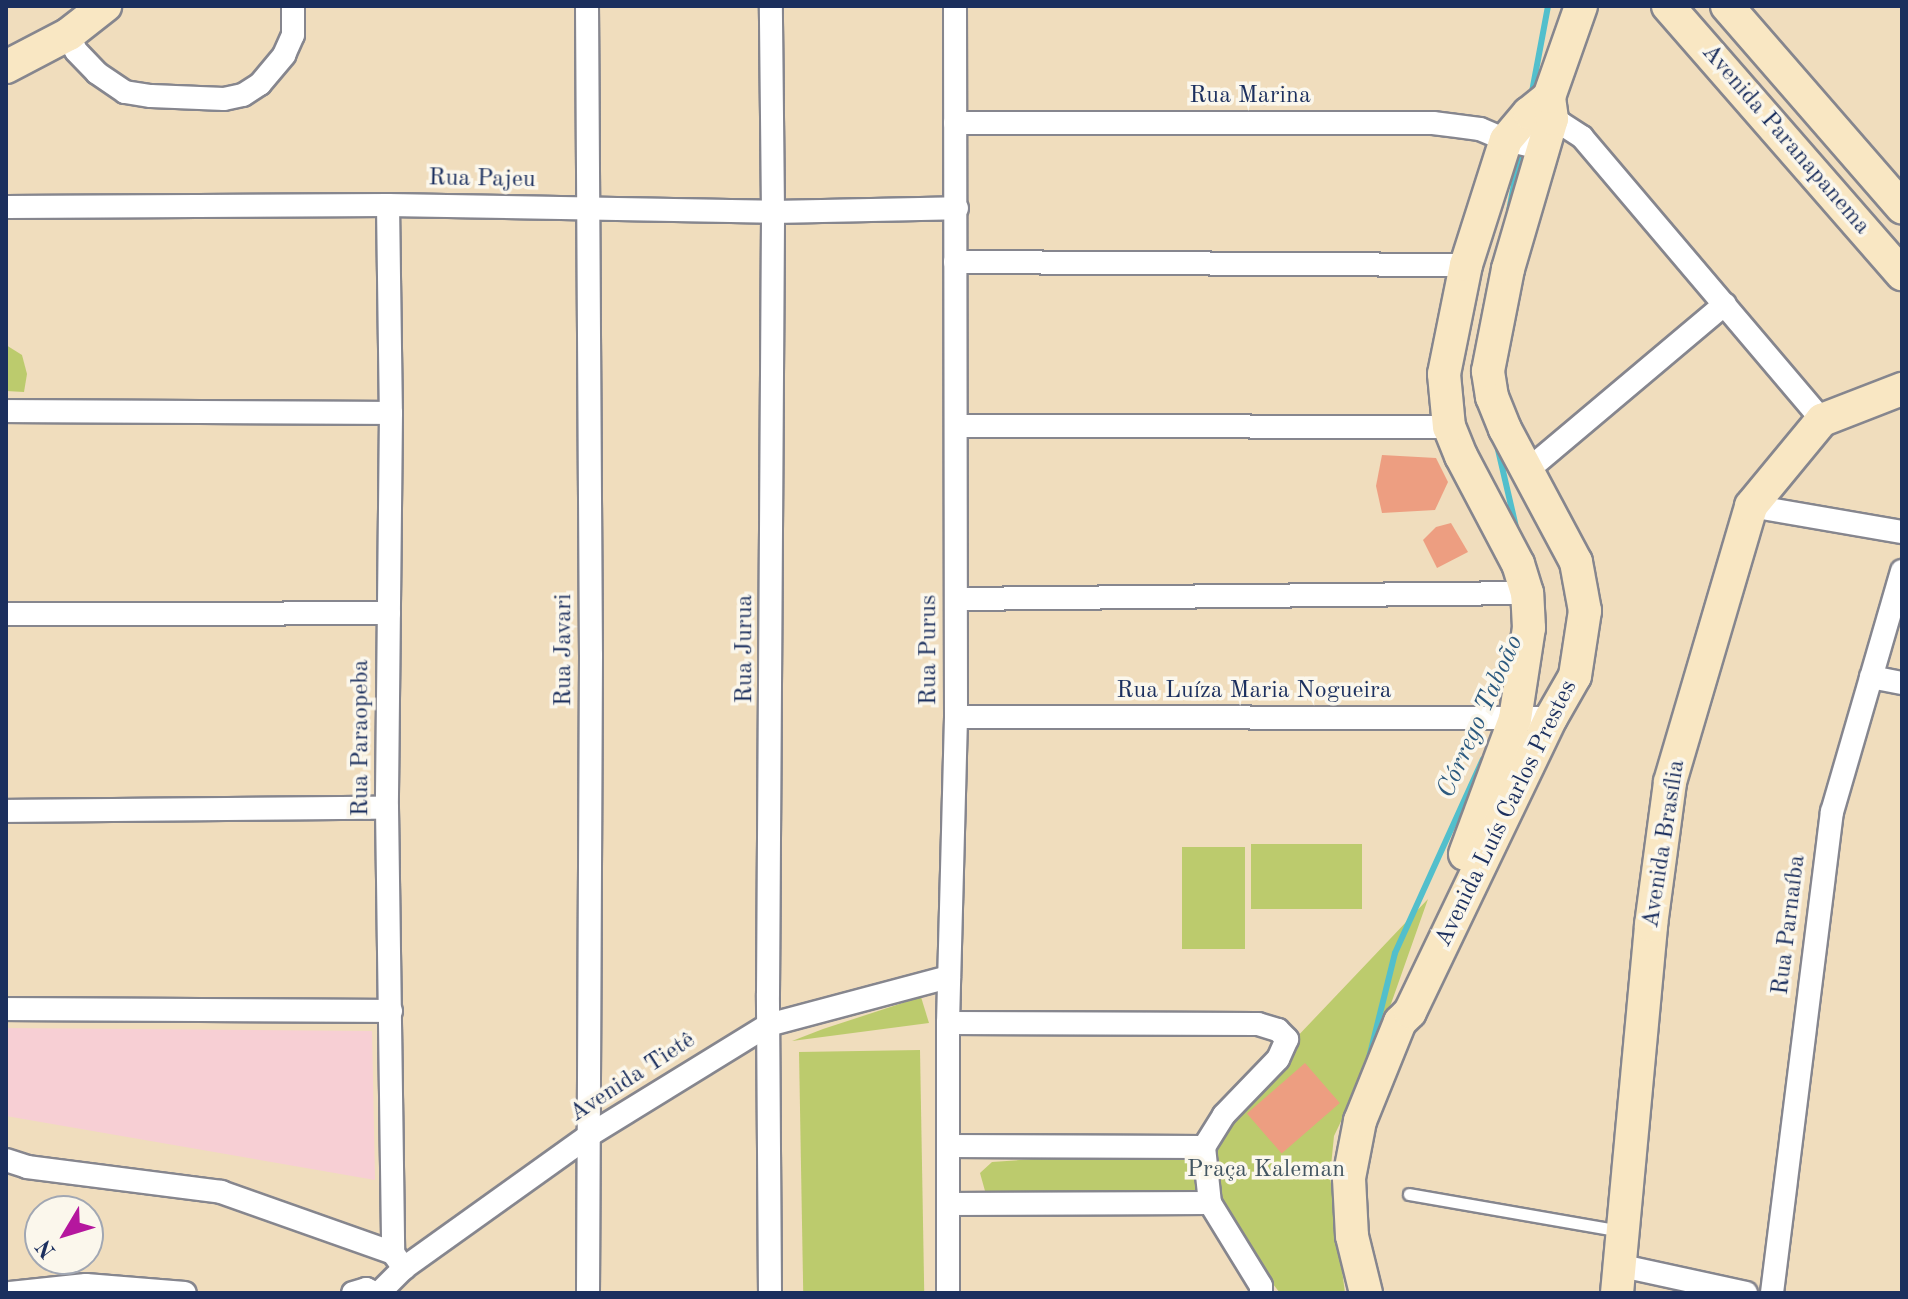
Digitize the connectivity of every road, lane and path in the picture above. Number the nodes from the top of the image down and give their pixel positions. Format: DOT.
graph roads {
  1 [pos="105,6"];
  2 [pos="293,6"];
  3 [pos="587,6"];
  4 [pos="771,6"];
  5 [pos="955,6"];
  6 [pos="1668,6"];
  7 [pos="1727,6"];
  8 [pos="1583,8"];
  9 [pos="69,34"];
  10 [pos="6,67"];
  11 [pos="1543,119"];
  12 [pos="955,123"];
  13 [pos="1506,140"];
  14 [pos="388,205"];
  15 [pos="6,207"];
  16 [pos="1902,207"];
  17 [pos="589,208"];
  18 [pos="957,208"];
  19 [pos="773,212"];
  20 [pos="955,262"];
  21 [pos="1466,265"];
  22 [pos="1902,274"];
  23 [pos="1725,304"];
  24 [pos="1902,389"];
  25 [pos="6,411"];
  26 [pos="391,413"];
  27 [pos="1822,420"];
  28 [pos="956,426"];
  29 [pos="1449,427"];
  30 [pos="1529,469"];
  31 [pos="1751,506"];
  32 [pos="1902,532"];
  33 [pos="1902,571"];
  34 [pos="1527,593"];
  35 [pos="957,599"];
  36 [pos="389,613"];
  37 [pos="6,614"];
  38 [pos="1871,677"];
  39 [pos="1902,683"];
  40 [pos="956,717"];
  41 [pos="1551,718"];
  42 [pos="1515,719"];
  43 [pos="387,808"];
  44 [pos="6,811"];
  45 [pos="949,977"];
  46 [pos="6,1009"];
  47 [pos="391,1011"];
  48 [pos="1400,1022"];
  49 [pos="948,1023"];
  50 [pos="768,1025"];
  51 [pos="591,1134"];
  52 [pos="948,1146"];
  53 [pos="1204,1147"];
  54 [pos="6,1160"];
  55 [pos="1409,1194"];
  56 [pos="1210,1203"];
  57 [pos="948,1204"];
  58 [pos="1621,1231"];
  59 [pos="399,1260"];
  60 [pos="1618,1279"];
  61 [pos="1690,1286"];
  62 [pos="1261,1290"];
  63 [pos="10,1293"];
  64 [pos="185,1293"];
  65 [pos="353,1293"];
  66 [pos="377,1293"];
  67 [pos="588,1293"];
  68 [pos="770,1293"];
  69 [pos="948,1293"];
  70 [pos="1366,1293"];
  71 [pos="1746,1293"];
  72 [pos="1772,1293"];
  1 -- 9 [label="street"];
  2 -- 9 [label="street"];
  3 -- 17 [label="street, Rua Javari"];
  4 -- 19 [label="street, Rua Jurua"];
  5 -- 12 [label="street, Rua Purus"];
  6 -- 22 [label="street, Avenida Paranapanema"];
  7 -- 16 [label="street, Avenida Paranapanema"];
  8 -- 11 [label="street, Avenida Luís Carlos Prestes"];
  9 -- 10 [label="street"];
  11 -- 13 [label="street, Avenida Luís Carlos Prestes"];
  11 -- 23 [label="street"];
  11 -- 30 [label="street, Avenida Luís Carlos Prestes"];
  12 -- 13 [label="street, Rua Marina"];
  12 -- 18 [label="street, Rua Purus"];
  13 -- 21 [label="street, Avenida Luís Carlos Prestes"];
  14 -- 15 [label="street, Rua Pajeu"];
  14 -- 17 [label="street, Rua Pajeu"];
  14 -- 26 [label="street, Rua Paraopeba"];
  17 -- 19 [label="street, Rua Pajeu"];
  17 -- 51 [label="street, Rua Javari"];
  18 -- 19 [label="street, Rua Pajeu"];
  18 -- 20 [label="street, Rua Purus"];
  19 -- 50 [label="street, Rua Jurua"];
  20 -- 21 [label="street"];
  20 -- 28 [label="street, Rua Purus"];
  21 -- 29 [label="street, Avenida Luís Carlos Prestes"];
  23 -- 27 [label="street"];
  23 -- 30 [label="street"];
  24 -- 27 [label="street, Avenida Brasília"];
  25 -- 26 [label="street"];
  26 -- 36 [label="street, Rua Paraopeba"];
  27 -- 31 [label="street, Avenida Brasília"];
  28 -- 29 [label="street"];
  28 -- 35 [label="street, Rua Purus"];
  29 -- 34 [label="street, Avenida Luís Carlos Prestes"];
  30 -- 41 [label="street, Avenida Luís Carlos Prestes"];
  31 -- 32 [label="street"];
  31 -- 58 [label="street, Avenida Brasília"];
  33 -- 38 [label="street, Rua Parnaíba"];
  34 -- 35 [label="street"];
  34 -- 42 [label="street, Avenida Luís Carlos Prestes"];
  35 -- 40 [label="street, Rua Purus"];
  36 -- 37 [label="street"];
  36 -- 43 [label="street, Rua Paraopeba"];
  38 -- 39 [label="street"];
  38 -- 72 [label="street, Rua Parnaíba"];
  40 -- 42 [label="street, Rua Luíza Maria Nogueira"];
  40 -- 45 [label="street, Rua Purus"];
  41 -- 42 [label="street, Rua Luíza Maria Nogueira"];
  41 -- 48 [label="street, Avenida Luís Carlos Prestes"];
  42 -- 48 [label="street, Avenida Luís Carlos Prestes"];
  43 -- 44 [label="street"];
  43 -- 47 [label="street, Rua Paraopeba"];
  45 -- 49 [label="street, Rua Purus"];
  45 -- 50 [label="street, Avenida Tietê"];
  46 -- 47 [label="street"];
  47 -- 59 [label="street, Rua Paraopeba"];
  48 -- 70 [label="street, Avenida Luís Carlos Prestes"];
  49 -- 52 [label="street, Rua Purus"];
  49 -- 53 [label="street"];
  50 -- 51 [label="street, Avenida Tietê"];
  50 -- 68 [label="street, Rua Jurua"];
  51 -- 59 [label="street, Avenida Tietê"];
  51 -- 67 [label="street, Rua Javari"];
  52 -- 53 [label="street"];
  52 -- 57 [label="street, Rua Purus"];
  53 -- 56 [label="street"];
  54 -- 59 [label="street"];
  55 -- 58 [label="lane"];
  56 -- 57 [label="street"];
  56 -- 62 [label="street"];
  57 -- 69 [label="street, Rua Purus"];
  58 -- 60 [label="street, Avenida Brasília"];
  59 -- 66 [label="street, Avenida Tietê"];
  60 -- 61 [label="street"];
  61 -- 71 [label="street"];
  63 -- 64 [label="street"];
  65 -- 66 [label="street"];
}
